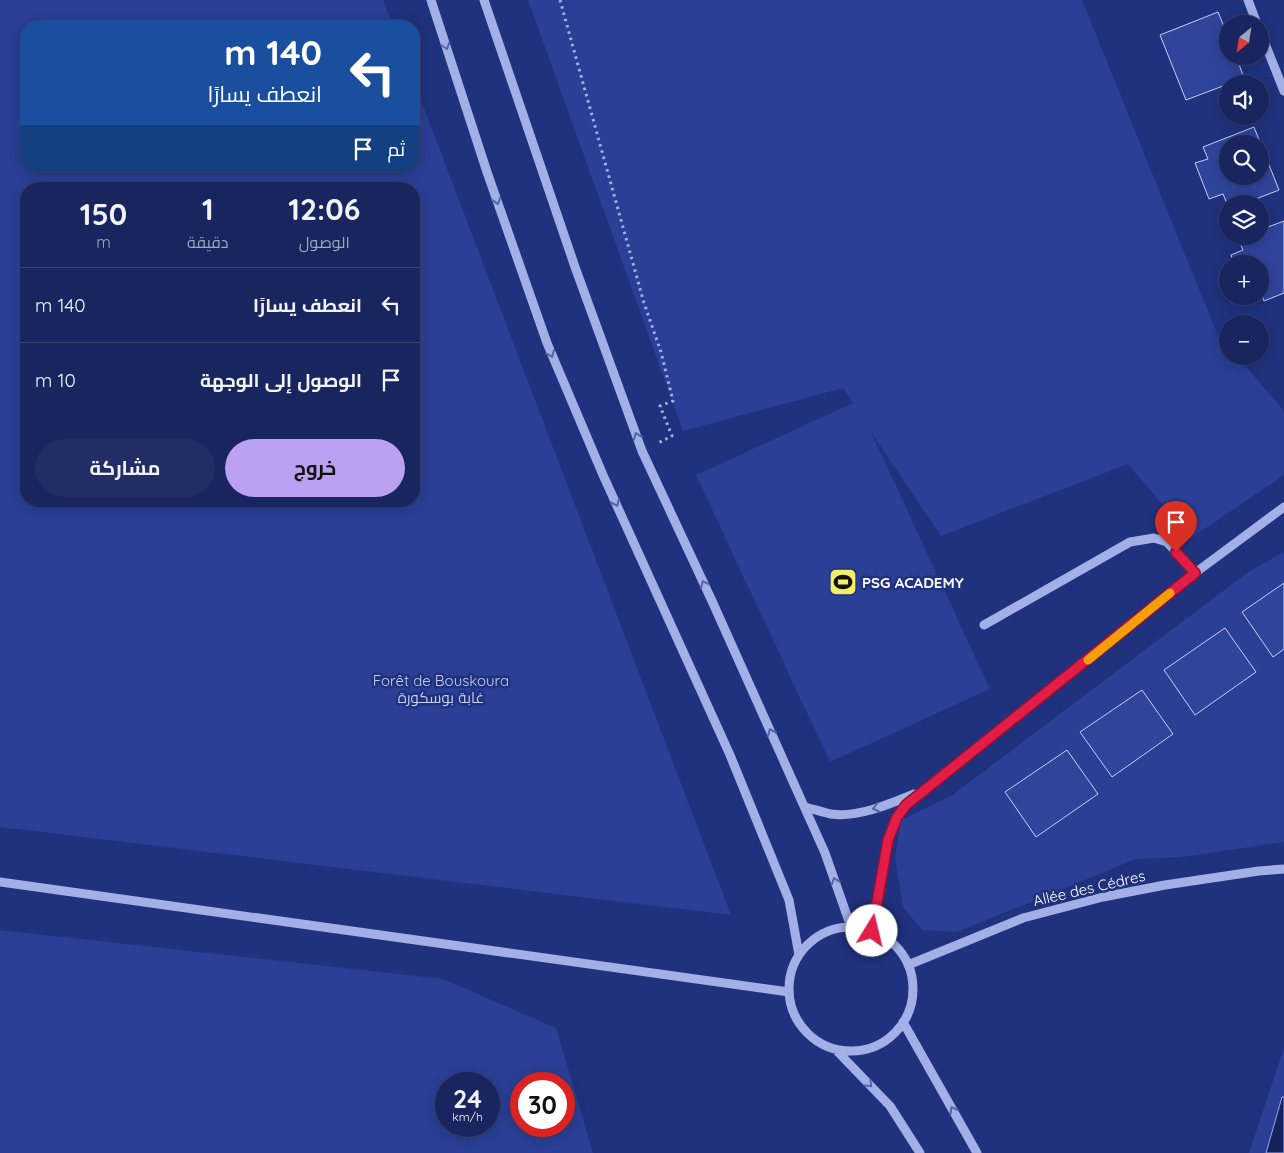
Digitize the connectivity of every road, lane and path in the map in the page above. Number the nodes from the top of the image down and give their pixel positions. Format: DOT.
graph roads {
  1 [pos="431,0"];
  2 [pos="484,0"];
  3 [pos="560,0"];
  4 [pos="1248,0"];
  5 [pos="1254,15"];
  6 [pos="1269,53"];
  7 [pos="1284,91"];
  8 [pos="642,451"];
  9 [pos="1284,507"];
  10 [pos="1195,573"];
  11 [pos="984,625"];
  12 [pos="921,791"];
  13 [pos="805,807"];
  14 [pos="1284,869"];
  15 [pos="0,882"];
  16 [pos="851,927"];
  17 [pos="872,931"];
  18 [pos="799,955"];
  19 [pos="908,965"];
  20 [pos="789,992"];
  21 [pos="903,1022"];
  22 [pos="835,1049"];
  23 [pos="920,1153"];
  24 [pos="977,1153"];
  1 -- 18 [label="street, one-way"];
  8 -- 2 [label="street, one-way"];
  3 -- 8 [label="path"];
  4 -- 5 [label="street"];
  6 -- 7 [label="street"];
  13 -- 8 [label="street, one-way"];
  9 -- 10 [label="street"];
  10 -- 11 [label="street"];
  10 -- 12 [label="street"];
  12 -- 13 [label="street, one-way"];
  12 -- 17 [label="street"];
  16 -- 13 [label="street, one-way"];
  14 -- 19 [label="street, Allée des Cédres"];
  15 -- 20 [label="street"];
  16 -- 17 [label="street"];
  16 -- 18 [label="street"];
  17 -- 19 [label="street"];
  18 -- 20 [label="street"];
  19 -- 21 [label="street"];
  20 -- 22 [label="street"];
  21 -- 22 [label="street"];
  24 -- 21 [label="street, one-way"];
  22 -- 23 [label="street, one-way"];
}
